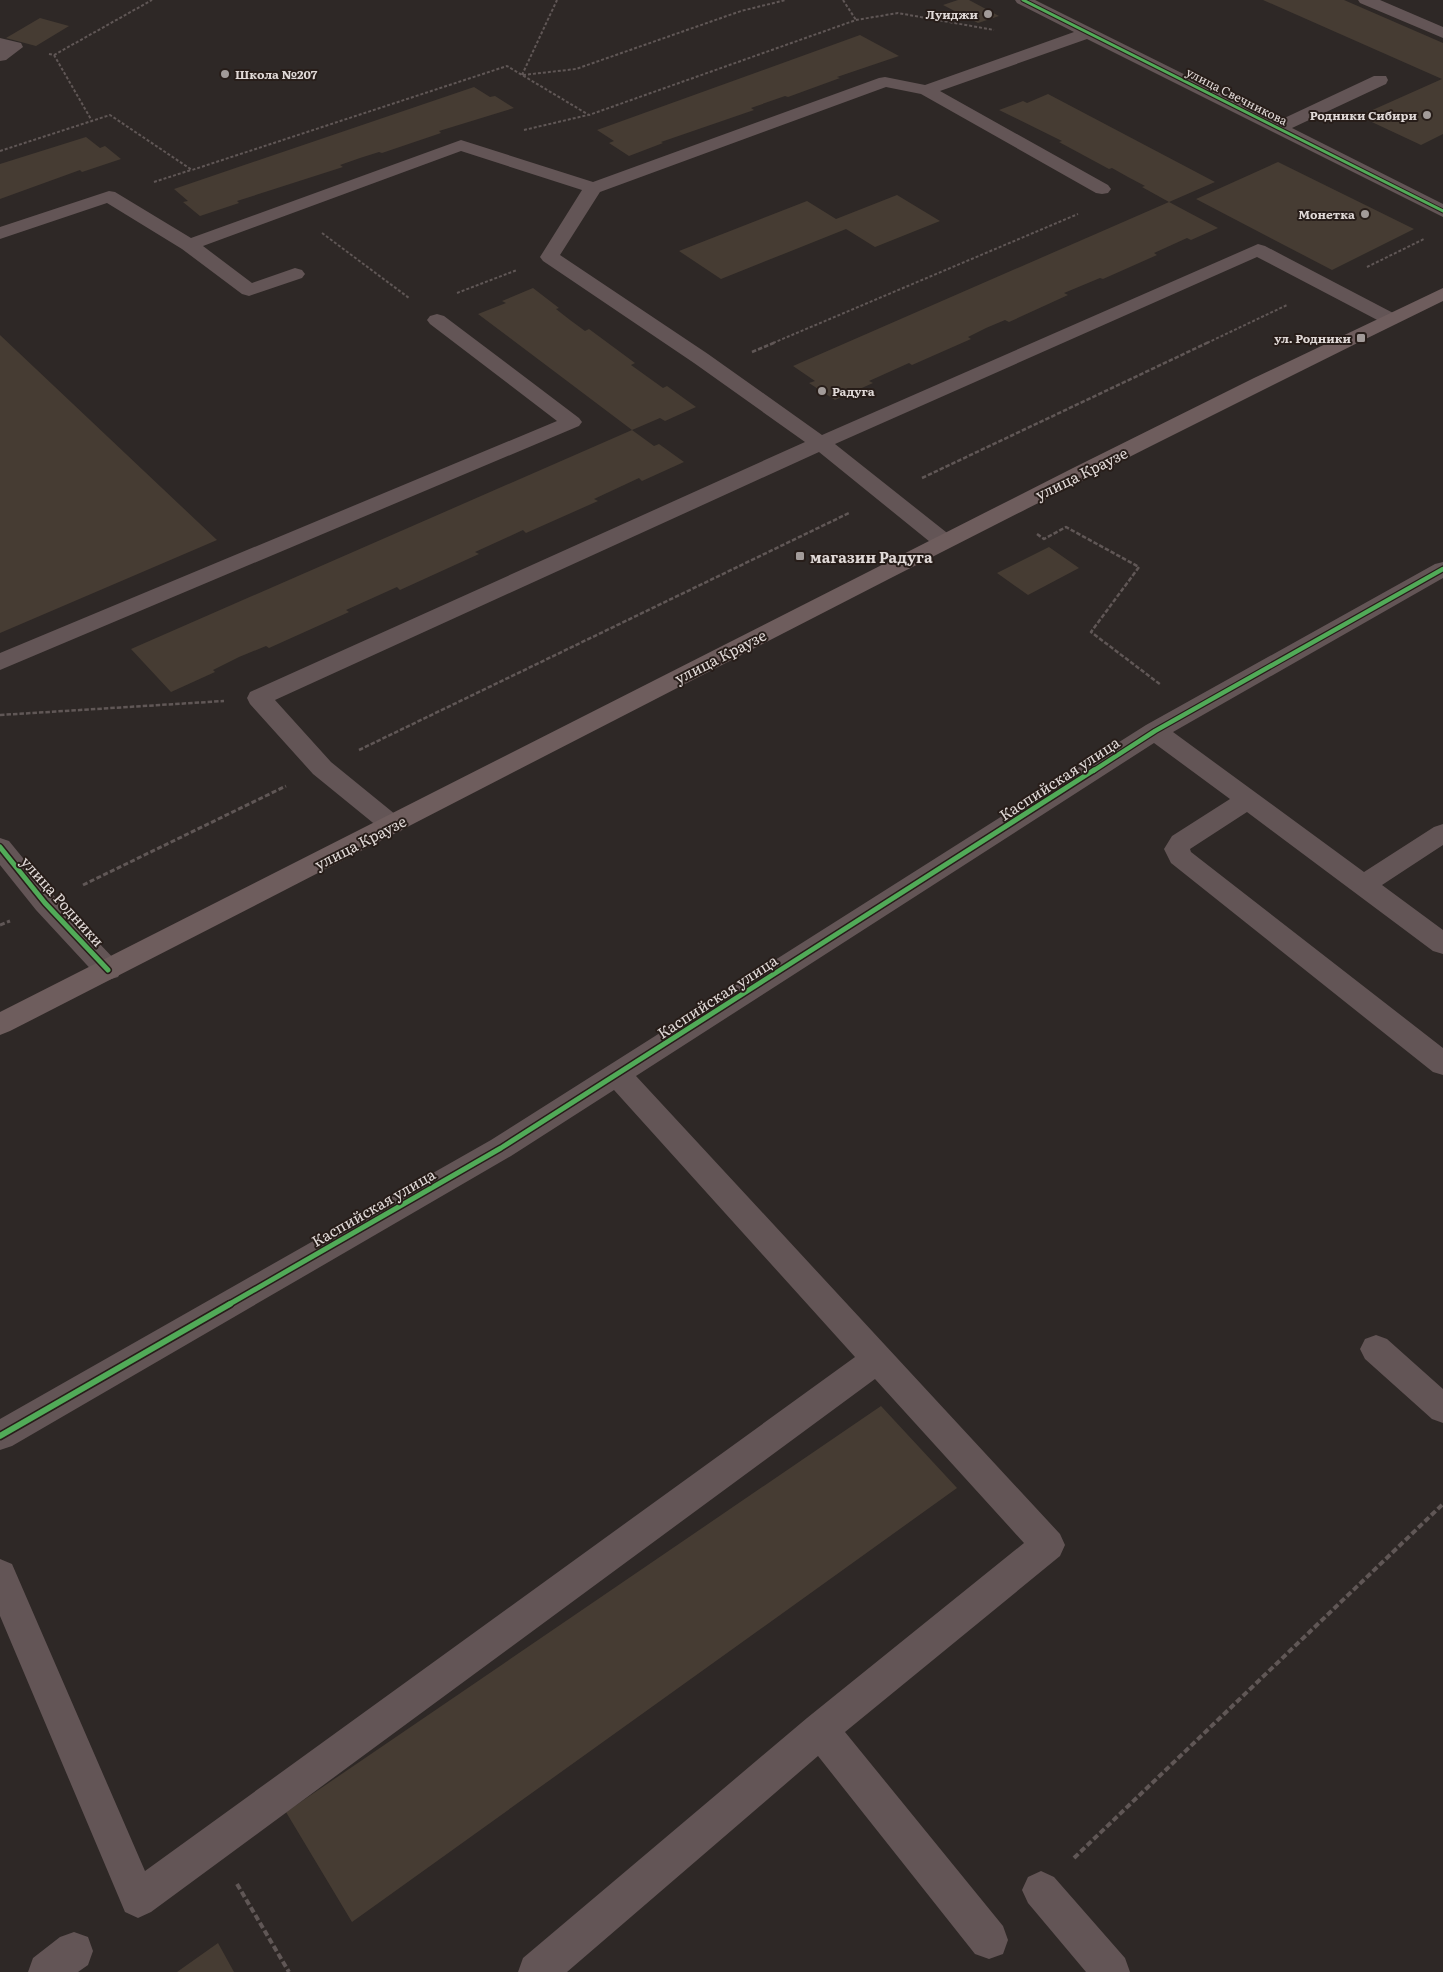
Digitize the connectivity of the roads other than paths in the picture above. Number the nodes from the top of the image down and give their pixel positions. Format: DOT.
graph roads {
  1 [pos="1023,0"];
  2 [pos="1366,0"];
  3 [pos="1088,33"];
  4 [pos="1443,33"];
  5 [pos="7,45"];
  6 [pos="0,56"];
  7 [pos="1380,80"];
  8 [pos="926,90"];
  9 [pos="1278,128"];
  10 [pos="593,188"];
  11 [pos="1102,189"];
  12 [pos="1443,211"];
  13 [pos="0,233"];
  14 [pos="189,245"];
  15 [pos="295,274"];
  16 [pos="1443,294"];
  17 [pos="428,313"];
  18 [pos="1390,319"];
  19 [pos="821,444"];
  20 [pos="943,541"];
  21 [pos="1443,569"];
  22 [pos="0,662"];
  23 [pos="1155,731"];
  24 [pos="1248,800"];
  25 [pos="392,825"];
  26 [pos="1443,834"];
  27 [pos="0,847"];
  28 [pos="1363,885"];
  29 [pos="1443,944"];
  30 [pos="108,970"];
  31 [pos="0,1024"];
  32 [pos="1443,1064"];
  33 [pos="617,1074"];
  34 [pos="1376,1349"];
  35 [pos="877,1358"];
  36 [pos="1443,1409"];
  37 [pos="0,1436"];
  38 [pos="0,1575"];
  39 [pos="820,1730"];
  40 [pos="1041,1890"];
  41 [pos="989,1940"];
  42 [pos="537,1972"];
  43 [pos="1111,1972"];
  1 -- 3 [label="street, улица Свечникова"];
  2 -- 4 [label="street"];
  3 -- 8 [label="street"];
  3 -- 9 [label="street, улица Свечникова"];
  5 -- 6 [label="street"];
  7 -- 9 [label="street"];
  8 -- 10 [label="street"];
  8 -- 11 [label="street"];
  9 -- 12 [label="street, улица Свечникова"];
  10 -- 14 [label="street"];
  10 -- 19 [label="street"];
  13 -- 14 [label="street"];
  14 -- 15 [label="street"];
  16 -- 18 [label="main road, улица Краузе"];
  17 -- 22 [label="street"];
  18 -- 19 [label="street"];
  18 -- 20 [label="main road, улица Краузе"];
  19 -- 20 [label="street"];
  19 -- 25 [label="street"];
  20 -- 25 [label="main road, улица Краузе"];
  21 -- 23 [label="street, Каспийская улица"];
  23 -- 24 [label="street"];
  23 -- 33 [label="street, Каспийская улица"];
  24 -- 28 [label="street"];
  24 -- 32 [label="street"];
  25 -- 30 [label="main road, улица Краузе"];
  26 -- 28 [label="street"];
  27 -- 30 [label="street, улица Родники"];
  28 -- 29 [label="street"];
  30 -- 31 [label="main road, улица Краузе"];
  33 -- 35 [label="street"];
  33 -- 37 [label="street, Каспийская улица"];
  34 -- 36 [label="street"];
  35 -- 38 [label="street"];
  35 -- 39 [label="street"];
  39 -- 41 [label="street"];
  39 -- 42 [label="street"];
  40 -- 43 [label="street"];
}
